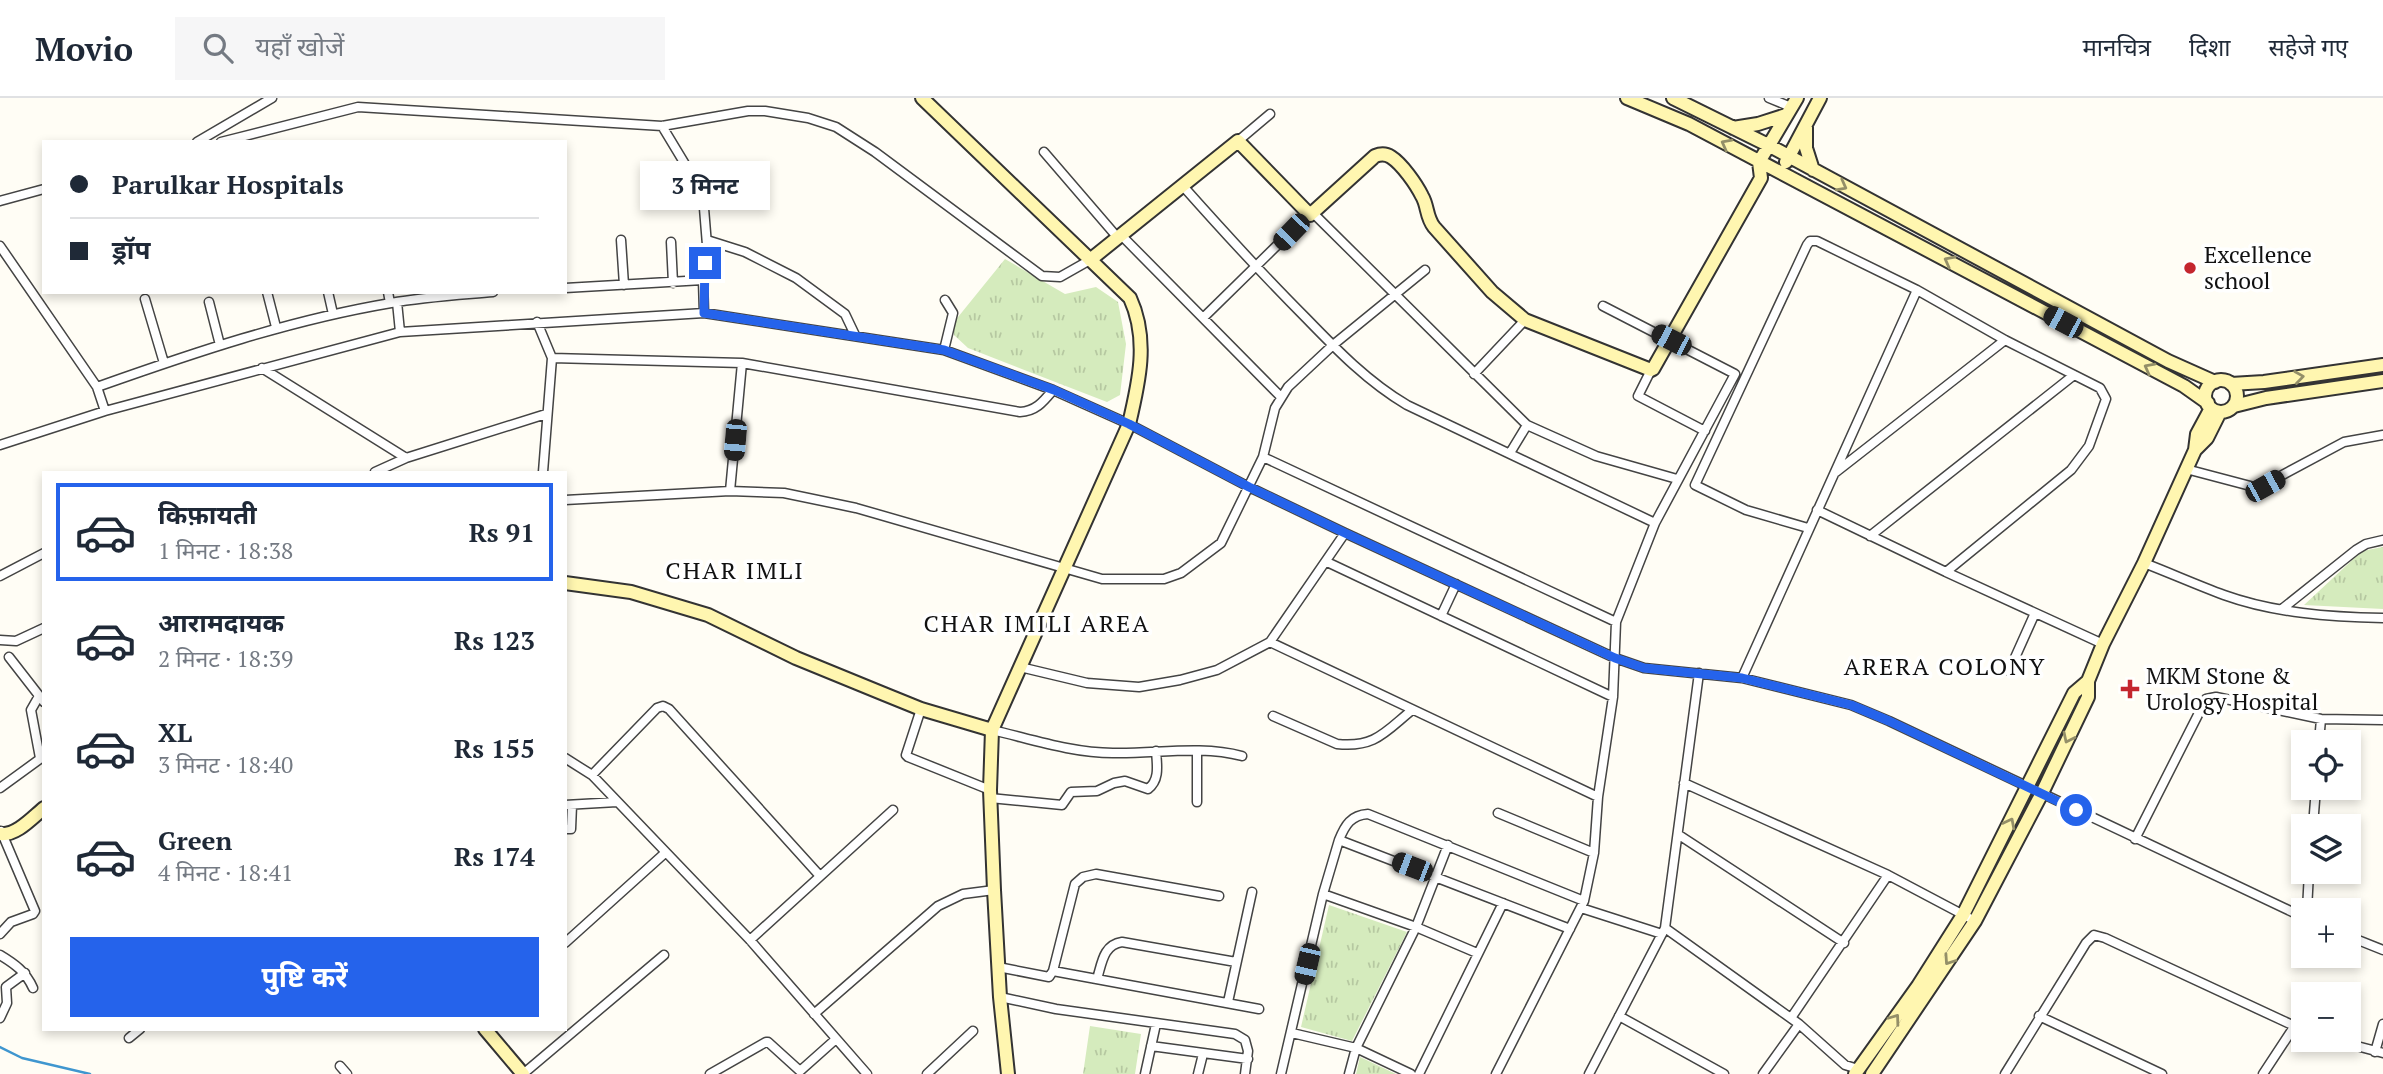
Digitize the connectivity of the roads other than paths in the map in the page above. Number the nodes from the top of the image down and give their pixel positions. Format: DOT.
graph roads {
  1 [pos="272,98"];
  2 [pos="922,98"];
  3 [pos="1627,98"];
  4 [pos="1673,98"];
  5 [pos="1769,98"];
  6 [pos="1820,98"];
  7 [pos="1791,107"];
  8 [pos="1697,110"];
  9 [pos="1270,114"];
  10 [pos="1806,123"];
  11 [pos="1689,124"];
  12 [pos="662,126"];
  13 [pos="1733,128"];
  14 [pos="201,140"];
  15 [pos="229,140"];
  16 [pos="1238,141"];
  17 [pos="1768,145"];
  18 [pos="1044,152"];
  19 [pos="1788,157"];
  20 [pos="1759,162"];
  21 [pos="1813,170"];
  22 [pos="1780,173"];
  23 [pos="1761,178"];
  24 [pos="1182,186"];
  25 [pos="42,190"];
  26 [pos="0,201"];
  27 [pos="1311,215"];
  28 [pos="1119,236"];
  29 [pos="621,240"];
  30 [pos="706,240"];
  31 [pos="671,242"];
  32 [pos="0,246"];
  33 [pos="1090,260"];
  34 [pos="1256,268"];
  35 [pos="1425,270"];
  36 [pos="703,280"];
  37 [pos="673,283"];
  38 [pos="624,285"];
  39 [pos="567,288"];
  40 [pos="1917,289"];
  41 [pos="268,294"];
  42 [pos="328,294"];
  43 [pos="389,294"];
  44 [pos="447,294"];
  45 [pos="1396,295"];
  46 [pos="145,299"];
  47 [pos="945,300"];
  48 [pos="209,302"];
  49 [pos="393,302"];
  50 [pos="1603,306"];
  51 [pos="704,313"];
  52 [pos="332,314"];
  53 [pos="1203,318"];
  54 [pos="1525,320"];
  55 [pos="537,322"];
  56 [pos="276,327"];
  57 [pos="400,332"];
  58 [pos="855,335"];
  59 [pos="1671,340"];
  60 [pos="2005,341"];
  61 [pos="220,345"];
  62 [pos="1333,345"];
  63 [pos="944,350"];
  64 [pos="552,358"];
  65 [pos="164,363"];
  66 [pos="742,363"];
  67 [pos="2383,365"];
  68 [pos="261,368"];
  69 [pos="1650,370"];
  70 [pos="1474,374"];
  71 [pos="2074,375"];
  72 [pos="2383,381"];
  73 [pos="2215,382"];
  74 [pos="2231,384"];
  75 [pos="96,387"];
  76 [pos="1054,390"];
  77 [pos="1281,397"];
  78 [pos="2234,406"];
  79 [pos="2213,408"];
  80 [pos="105,411"];
  81 [pos="546,414"];
  82 [pos="1129,424"];
  83 [pos="1527,425"];
  84 [pos="1705,431"];
  85 [pos="2383,435"];
  86 [pos="0,445"];
  87 [pos="1510,453"];
  88 [pos="1263,457"];
  89 [pos="407,458"];
  90 [pos="2186,469"];
  91 [pos="376,471"];
  92 [pos="543,471"];
  93 [pos="1833,473"];
  94 [pos="1677,479"];
  95 [pos="1249,487"];
  96 [pos="730,491"];
  97 [pos="567,500"];
  98 [pos="1817,510"];
  99 [pos="1655,523"];
  100 [pos="1808,528"];
  101 [pos="1345,533"];
  102 [pos="1870,536"];
  103 [pos="2383,540"];
  104 [pos="42,554"];
  105 [pos="1326,562"];
  106 [pos="2144,563"];
  107 [pos="1063,569"];
  108 [pos="1946,572"];
  109 [pos="0,576"];
  110 [pos="567,583"];
  111 [pos="1456,584"];
  112 [pos="2282,609"];
  113 [pos="2035,613"];
  114 [pos="1441,616"];
  115 [pos="2383,618"];
  116 [pos="1616,622"];
  117 [pos="42,629"];
  118 [pos="0,640"];
  119 [pos="1270,642"];
  120 [pos="2104,644"];
  121 [pos="9,657"];
  122 [pos="1615,658"];
  123 [pos="1020,667"];
  124 [pos="2009,671"];
  125 [pos="1699,673"];
  126 [pos="1742,678"];
  127 [pos="2088,681"];
  128 [pos="1613,697"];
  129 [pos="42,699"];
  130 [pos="921,709"];
  131 [pos="1412,709"];
  132 [pos="1273,716"];
  133 [pos="2321,719"];
  134 [pos="2383,720"];
  135 [pos="992,730"];
  136 [pos="2320,730"];
  137 [pos="1156,751"];
  138 [pos="1197,751"];
  139 [pos="1242,756"];
  140 [pos="42,757"];
  141 [pos="567,759"];
  142 [pos="592,775"];
  143 [pos="1684,783"];
  144 [pos="2028,787"];
  145 [pos="0,788"];
  146 [pos="2042,793"];
  147 [pos="990,794"];
  148 [pos="1598,797"];
  149 [pos="1197,802"];
  150 [pos="617,803"];
  151 [pos="569,805"];
  152 [pos="42,810"];
  153 [pos="893,810"];
  154 [pos="1498,813"];
  155 [pos="567,829"];
  156 [pos="1,833"];
  157 [pos="1679,835"];
  158 [pos="2135,839"];
  159 [pos="1339,840"];
  160 [pos="1448,845"];
  161 [pos="665,853"];
  162 [pos="1594,853"];
  163 [pos="1888,875"];
  164 [pos="820,876"];
  165 [pos="1436,876"];
  166 [pos="994,890"];
  167 [pos="1252,892"];
  168 [pos="1323,894"];
  169 [pos="1219,896"];
  170 [pos="1503,903"];
  171 [pos="1583,904"];
  172 [pos="2291,911"];
  173 [pos="1962,915"];
  174 [pos="1975,921"];
  175 [pos="1416,927"];
  176 [pos="1570,929"];
  177 [pos="1664,931"];
  178 [pos="0,934"];
  179 [pos="750,940"];
  180 [pos="567,941"];
  181 [pos="2361,941"];
  182 [pos="1844,943"];
  183 [pos="2383,950"];
  184 [pos="1477,953"];
  185 [pos="0,955"];
  186 [pos="664,955"];
  187 [pos="1236,962"];
  188 [pos="998,967"];
  189 [pos="1053,971"];
  190 [pos="25,973"];
  191 [pos="1097,979"];
  192 [pos="33,988"];
  193 [pos="1000,996"];
  194 [pos="1228,1002"];
  195 [pos="1259,1009"];
  196 [pos="814,1014"];
  197 [pos="1619,1016"];
  198 [pos="2039,1016"];
  199 [pos="0,1018"];
  200 [pos="1791,1018"];
  201 [pos="1156,1024"];
  202 [pos="1799,1024"];
  203 [pos="2383,1024"];
  204 [pos="2291,1026"];
  205 [pos="138,1031"];
  206 [pos="487,1031"];
  207 [pos="973,1031"];
  208 [pos="2291,1032"];
  209 [pos="1292,1033"];
  210 [pos="129,1038"];
  211 [pos="836,1039"];
  212 [pos="1151,1046"];
  213 [pos="2361,1047"];
  214 [pos="1356,1048"];
  215 [pos="2379,1052"];
  216 [pos="1203,1054"];
  217 [pos="1248,1059"];
  218 [pos="340,1066"];
  219 [pos="1854,1071"];
  220 [pos="347,1074"];
  221 [pos="523,1074"];
  222 [pos="710,1074"];
  223 [pos="867,1074"];
  224 [pos="927,1074"];
  225 [pos="1008,1074"];
  226 [pos="1145,1074"];
  227 [pos="1198,1074"];
  228 [pos="1245,1074"];
  229 [pos="1281,1074"];
  230 [pos="1349,1074"];
  231 [pos="1411,1074"];
  232 [pos="1419,1074"];
  233 [pos="1496,1074"];
  234 [pos="1589,1074"];
  235 [pos="1724,1074"];
  236 [pos="1763,1074"];
  237 [pos="1872,1074"];
  238 [pos="2005,1074"];
  239 [pos="2162,1074"];
  240 [pos="2263,1074"];
  1 -- 14 [label="street"];
  2 -- 33 [label="main road"];
  3 -- 11 [label="main road"];
  4 -- 8 [label="main road"];
  5 -- 7 [label="street"];
  6 -- 10 [label="main road"];
  7 -- 13 [label="main road"];
  7 -- 17 [label="main road"];
  8 -- 11 [label="main road"];
  8 -- 13 [label="main road"];
  9 -- 16 [label="street"];
  10 -- 19 [label="main road"];
  10 -- 21 [label="main road"];
  20 -- 11 [label="main road, one-way"];
  12 -- 15 [label="street"];
  12 -- 30 [label="street"];
  12 -- 33 [label="street"];
  13 -- 17 [label="main road"];
  16 -- 24 [label="main road"];
  16 -- 27 [label="main road"];
  17 -- 19 [label="main road"];
  17 -- 20 [label="main road"];
  18 -- 28 [label="street"];
  19 -- 21 [label="main road"];
  19 -- 22 [label="main road"];
  20 -- 22 [label="main road"];
  20 -- 23 [label="main road"];
  21 -- 73 [label="main road, one-way"];
  22 -- 23 [label="main road"];
  79 -- 22 [label="main road, one-way"];
  23 -- 59 [label="main road"];
  24 -- 28 [label="main road"];
  24 -- 34 [label="street"];
  25 -- 26 [label="street"];
  27 -- 34 [label="street"];
  27 -- 45 [label="street"];
  27 -- 54 [label="main road"];
  28 -- 33 [label="main road"];
  28 -- 53 [label="street"];
  29 -- 38 [label="street"];
  30 -- 36 [label="street"];
  30 -- 58 [label="street"];
  31 -- 37 [label="street"];
  32 -- 75 [label="street"];
  33 -- 82 [label="main road"];
  34 -- 53 [label="street"];
  34 -- 62 [label="street"];
  35 -- 45 [label="street"];
  36 -- 37 [label="street"];
  36 -- 51 [label="street"];
  37 -- 38 [label="street"];
  38 -- 39 [label="street"];
  40 -- 60 [label="street"];
  40 -- 93 [label="street"];
  40 -- 100 [label="street"];
  41 -- 56 [label="street"];
  42 -- 52 [label="street"];
  43 -- 49 [label="street"];
  44 -- 49 [label="street"];
  45 -- 62 [label="street"];
  45 -- 70 [label="street"];
  46 -- 65 [label="street"];
  47 -- 63 [label="street"];
  48 -- 61 [label="street"];
  49 -- 52 [label="street"];
  49 -- 57 [label="street"];
  50 -- 59 [label="street"];
  51 -- 55 [label="street"];
  51 -- 58 [label="street"];
  52 -- 56 [label="street"];
  53 -- 77 [label="street"];
  54 -- 69 [label="main road"];
  54 -- 70 [label="street"];
  55 -- 57 [label="street"];
  55 -- 64 [label="street"];
  56 -- 61 [label="street"];
  57 -- 68 [label="street"];
  58 -- 63 [label="street"];
  59 -- 69 [label="main road"];
  59 -- 84 [label="street"];
  60 -- 71 [label="street"];
  60 -- 93 [label="street"];
  61 -- 65 [label="street"];
  62 -- 77 [label="street"];
  62 -- 87 [label="street"];
  63 -- 76 [label="street"];
  64 -- 66 [label="street"];
  64 -- 81 [label="street"];
  65 -- 75 [label="street"];
  66 -- 76 [label="street"];
  66 -- 96 [label="street"];
  74 -- 67 [label="main road, one-way"];
  68 -- 80 [label="street"];
  68 -- 89 [label="street"];
  69 -- 84 [label="street"];
  70 -- 83 [label="street"];
  71 -- 102 [label="street"];
  71 -- 108 [label="street"];
  72 -- 78 [label="main road"];
  73 -- 74 [label="main road"];
  73 -- 79 [label="main road"];
  74 -- 78 [label="main road"];
  75 -- 80 [label="street"];
  76 -- 82 [label="street"];
  77 -- 88 [label="street"];
  78 -- 79 [label="main road"];
  79 -- 90 [label="main road"];
  80 -- 86 [label="street"];
  81 -- 89 [label="street"];
  81 -- 92 [label="street"];
  82 -- 95 [label="street"];
  82 -- 107 [label="main road"];
  83 -- 87 [label="street"];
  83 -- 94 [label="street"];
  84 -- 94 [label="street"];
  85 -- 90 [label="street"];
  87 -- 99 [label="street"];
  88 -- 95 [label="street"];
  88 -- 116 [label="street"];
  89 -- 91 [label="street"];
  90 -- 106 [label="main road"];
  93 -- 98 [label="street"];
  94 -- 99 [label="street"];
  95 -- 101 [label="street"];
  95 -- 107 [label="street"];
  96 -- 97 [label="street"];
  96 -- 107 [label="street"];
  98 -- 100 [label="street"];
  98 -- 102 [label="street"];
  99 -- 116 [label="street"];
  100 -- 126 [label="street"];
  101 -- 105 [label="street"];
  101 -- 111 [label="street"];
  102 -- 108 [label="street"];
  103 -- 112 [label="street"];
  104 -- 109 [label="street"];
  105 -- 114 [label="street"];
  105 -- 119 [label="street"];
  106 -- 112 [label="street"];
  106 -- 120 [label="main road"];
  107 -- 123 [label="main road"];
  108 -- 113 [label="street"];
  110 -- 130 [label="main road"];
  111 -- 114 [label="street"];
  111 -- 122 [label="street"];
  112 -- 115 [label="street"];
  113 -- 120 [label="street"];
  113 -- 124 [label="street"];
  114 -- 128 [label="street"];
  116 -- 122 [label="street"];
  117 -- 118 [label="street"];
  119 -- 123 [label="street"];
  119 -- 131 [label="street"];
  120 -- 127 [label="main road"];
  121 -- 129 [label="street"];
  122 -- 125 [label="street"];
  122 -- 128 [label="street"];
  123 -- 135 [label="main road"];
  125 -- 126 [label="street"];
  125 -- 143 [label="street"];
  126 -- 144 [label="street"];
  127 -- 144 [label="main road"];
  127 -- 146 [label="main road, one-way"];
  128 -- 148 [label="street"];
  129 -- 140 [label="street"];
  130 -- 135 [label="main road"];
  130 -- 147 [label="street"];
  131 -- 132 [label="street"];
  131 -- 148 [label="street"];
  133 -- 134 [label="street"];
  133 -- 136 [label="street"];
  133 -- 158 [label="street"];
  135 -- 137 [label="street"];
  135 -- 147 [label="main road"];
  137 -- 138 [label="street"];
  137 -- 147 [label="street"];
  138 -- 139 [label="street"];
  138 -- 149 [label="street"];
  140 -- 145 [label="street"];
  141 -- 142 [label="street"];
  142 -- 150 [label="street"];
  142 -- 164 [label="street"];
  143 -- 157 [label="street"];
  143 -- 163 [label="street"];
  144 -- 146 [label="street"];
  173 -- 144 [label="main road, one-way"];
  146 -- 158 [label="street"];
  146 -- 174 [label="main road"];
  147 -- 166 [label="main road"];
  148 -- 162 [label="street"];
  150 -- 151 [label="street"];
  150 -- 161 [label="street"];
  151 -- 155 [label="street"];
  152 -- 156 [label="main road"];
  153 -- 164 [label="street"];
  154 -- 162 [label="street"];
  156 -- 178 [label="street"];
  157 -- 177 [label="street"];
  157 -- 182 [label="street"];
  158 -- 172 [label="street"];
  159 -- 160 [label="street"];
  159 -- 165 [label="street"];
  159 -- 168 [label="street"];
  160 -- 165 [label="street"];
  160 -- 171 [label="street"];
  161 -- 179 [label="street"];
  161 -- 180 [label="street"];
  162 -- 171 [label="street"];
  163 -- 173 [label="street"];
  163 -- 182 [label="street"];
  164 -- 179 [label="street"];
  165 -- 170 [label="street"];
  165 -- 175 [label="street"];
  166 -- 188 [label="main road"];
  166 -- 196 [label="street"];
  167 -- 187 [label="street"];
  168 -- 175 [label="street"];
  168 -- 209 [label="street"];
  169 -- 189 [label="street"];
  170 -- 176 [label="street"];
  170 -- 184 [label="street"];
  171 -- 176 [label="street"];
  171 -- 177 [label="street"];
  173 -- 174 [label="street"];
  219 -- 173 [label="main road, one-way"];
  174 -- 237 [label="main road, one-way"];
  175 -- 184 [label="street"];
  175 -- 214 [label="street"];
  176 -- 233 [label="street"];
  177 -- 197 [label="street"];
  177 -- 200 [label="street"];
  179 -- 196 [label="street"];
  181 -- 183 [label="street"];
  182 -- 200 [label="street"];
  184 -- 232 [label="street"];
  185 -- 190 [label="street"];
  186 -- 221 [label="street"];
  187 -- 191 [label="street"];
  187 -- 194 [label="street"];
  188 -- 189 [label="street"];
  188 -- 193 [label="main road"];
  189 -- 191 [label="street"];
  190 -- 192 [label="street"];
  190 -- 199 [label="street"];
  191 -- 194 [label="street"];
  193 -- 201 [label="street"];
  193 -- 225 [label="main road"];
  194 -- 195 [label="street"];
  196 -- 211 [label="street"];
  197 -- 234 [label="street"];
  197 -- 235 [label="street"];
  198 -- 204 [label="street"];
  198 -- 238 [label="street"];
  198 -- 239 [label="street"];
  200 -- 202 [label="street"];
  201 -- 212 [label="street"];
  201 -- 217 [label="street"];
  202 -- 219 [label="street"];
  202 -- 236 [label="street"];
  203 -- 215 [label="street"];
  205 -- 210 [label="street"];
  206 -- 221 [label="main road"];
  207 -- 224 [label="street"];
  208 -- 240 [label="street"];
  209 -- 214 [label="street"];
  209 -- 229 [label="street"];
  211 -- 222 [label="street"];
  211 -- 223 [label="street"];
  212 -- 216 [label="street"];
  212 -- 226 [label="street"];
  213 -- 215 [label="street"];
  214 -- 230 [label="street"];
  214 -- 231 [label="street"];
  216 -- 217 [label="street"];
  216 -- 227 [label="street"];
  217 -- 228 [label="street"];
  218 -- 220 [label="street"];
}
